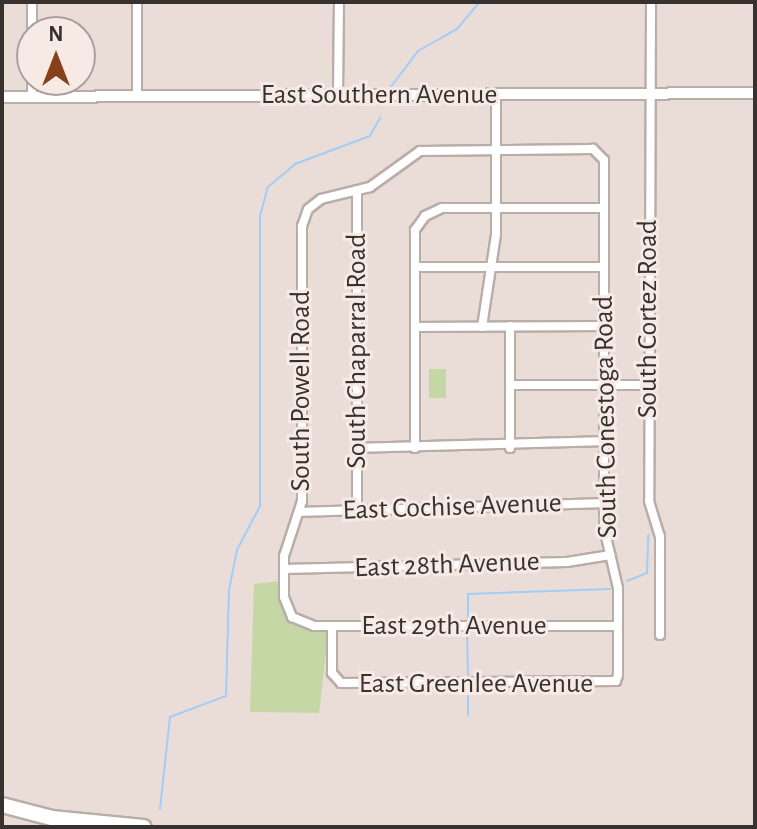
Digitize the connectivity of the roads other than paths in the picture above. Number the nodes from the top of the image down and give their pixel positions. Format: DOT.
graph roads {
  1 [pos="32,2"];
  2 [pos="137,2"];
  3 [pos="339,2"];
  4 [pos="651,2"];
  5 [pos="755,93"];
  6 [pos="650,94"];
  7 [pos="338,95"];
  8 [pos="496,95"];
  9 [pos="137,96"];
  10 [pos="2,97"];
  11 [pos="32,97"];
  12 [pos="496,150"];
  13 [pos="357,190"];
  14 [pos="496,208"];
  15 [pos="604,208"];
  16 [pos="415,267"];
  17 [pos="491,267"];
  18 [pos="603,267"];
  19 [pos="510,326"];
  20 [pos="603,326"];
  21 [pos="415,327"];
  22 [pos="482,327"];
  23 [pos="510,385"];
  24 [pos="603,385"];
  25 [pos="648,385"];
  26 [pos="604,441"];
  27 [pos="358,448"];
  28 [pos="415,448"];
  29 [pos="510,448"];
  30 [pos="603,503"];
  31 [pos="300,512"];
  32 [pos="357,512"];
  33 [pos="610,555"];
  34 [pos="284,569"];
  35 [pos="292,617"];
  36 [pos="332,626"];
  37 [pos="618,626"];
  38 [pos="660,635"];
  39 [pos="616,681"];
  40 [pos="2,805"];
  41 [pos="144,827"];
  1 -- 11 [label="street"];
  2 -- 9 [label="street"];
  3 -- 7 [label="street"];
  4 -- 6 [label="street, South Cortez Road"];
  5 -- 6 [label="street, East Southern Avenue"];
  6 -- 8 [label="street, East Southern Avenue"];
  6 -- 25 [label="street, South Cortez Road"];
  7 -- 8 [label="street, East Southern Avenue"];
  7 -- 9 [label="street, East Southern Avenue"];
  8 -- 12 [label="street"];
  9 -- 11 [label="street, East Southern Avenue"];
  10 -- 11 [label="street, East Southern Avenue"];
  12 -- 13 [label="street"];
  12 -- 14 [label="street"];
  12 -- 15 [label="street, South Conestoga Road"];
  13 -- 27 [label="street, South Chaparral Road"];
  13 -- 31 [label="street, South Powell Road"];
  14 -- 15 [label="street"];
  14 -- 16 [label="street"];
  14 -- 17 [label="street"];
  15 -- 18 [label="street, South Conestoga Road"];
  16 -- 17 [label="street"];
  16 -- 21 [label="street"];
  17 -- 18 [label="street"];
  17 -- 22 [label="street"];
  18 -- 20 [label="street, South Conestoga Road"];
  19 -- 20 [label="street"];
  19 -- 22 [label="street"];
  19 -- 23 [label="street"];
  20 -- 24 [label="street, South Conestoga Road"];
  21 -- 22 [label="street"];
  21 -- 28 [label="street"];
  23 -- 24 [label="street"];
  23 -- 29 [label="street"];
  24 -- 25 [label="street"];
  24 -- 26 [label="street, South Conestoga Road"];
  25 -- 38 [label="street, South Cortez Road"];
  26 -- 29 [label="street"];
  26 -- 30 [label="street, South Conestoga Road"];
  27 -- 28 [label="street"];
  27 -- 32 [label="street, South Chaparral Road"];
  28 -- 29 [label="street"];
  30 -- 32 [label="street, East Cochise Avenue"];
  30 -- 33 [label="street, South Conestoga Road"];
  31 -- 32 [label="street, East Cochise Avenue"];
  31 -- 34 [label="street, South Powell Road"];
  33 -- 34 [label="street, East 28th Avenue"];
  33 -- 37 [label="street, South Conestoga Road"];
  34 -- 35 [label="street, South Powell Road"];
  35 -- 36 [label="street, East 29th Avenue"];
  36 -- 37 [label="street, East 29th Avenue"];
  36 -- 39 [label="street, East Greenlee Avenue"];
  37 -- 39 [label="street, South Conestoga Road"];
  40 -- 41 [label="highway"];
}
